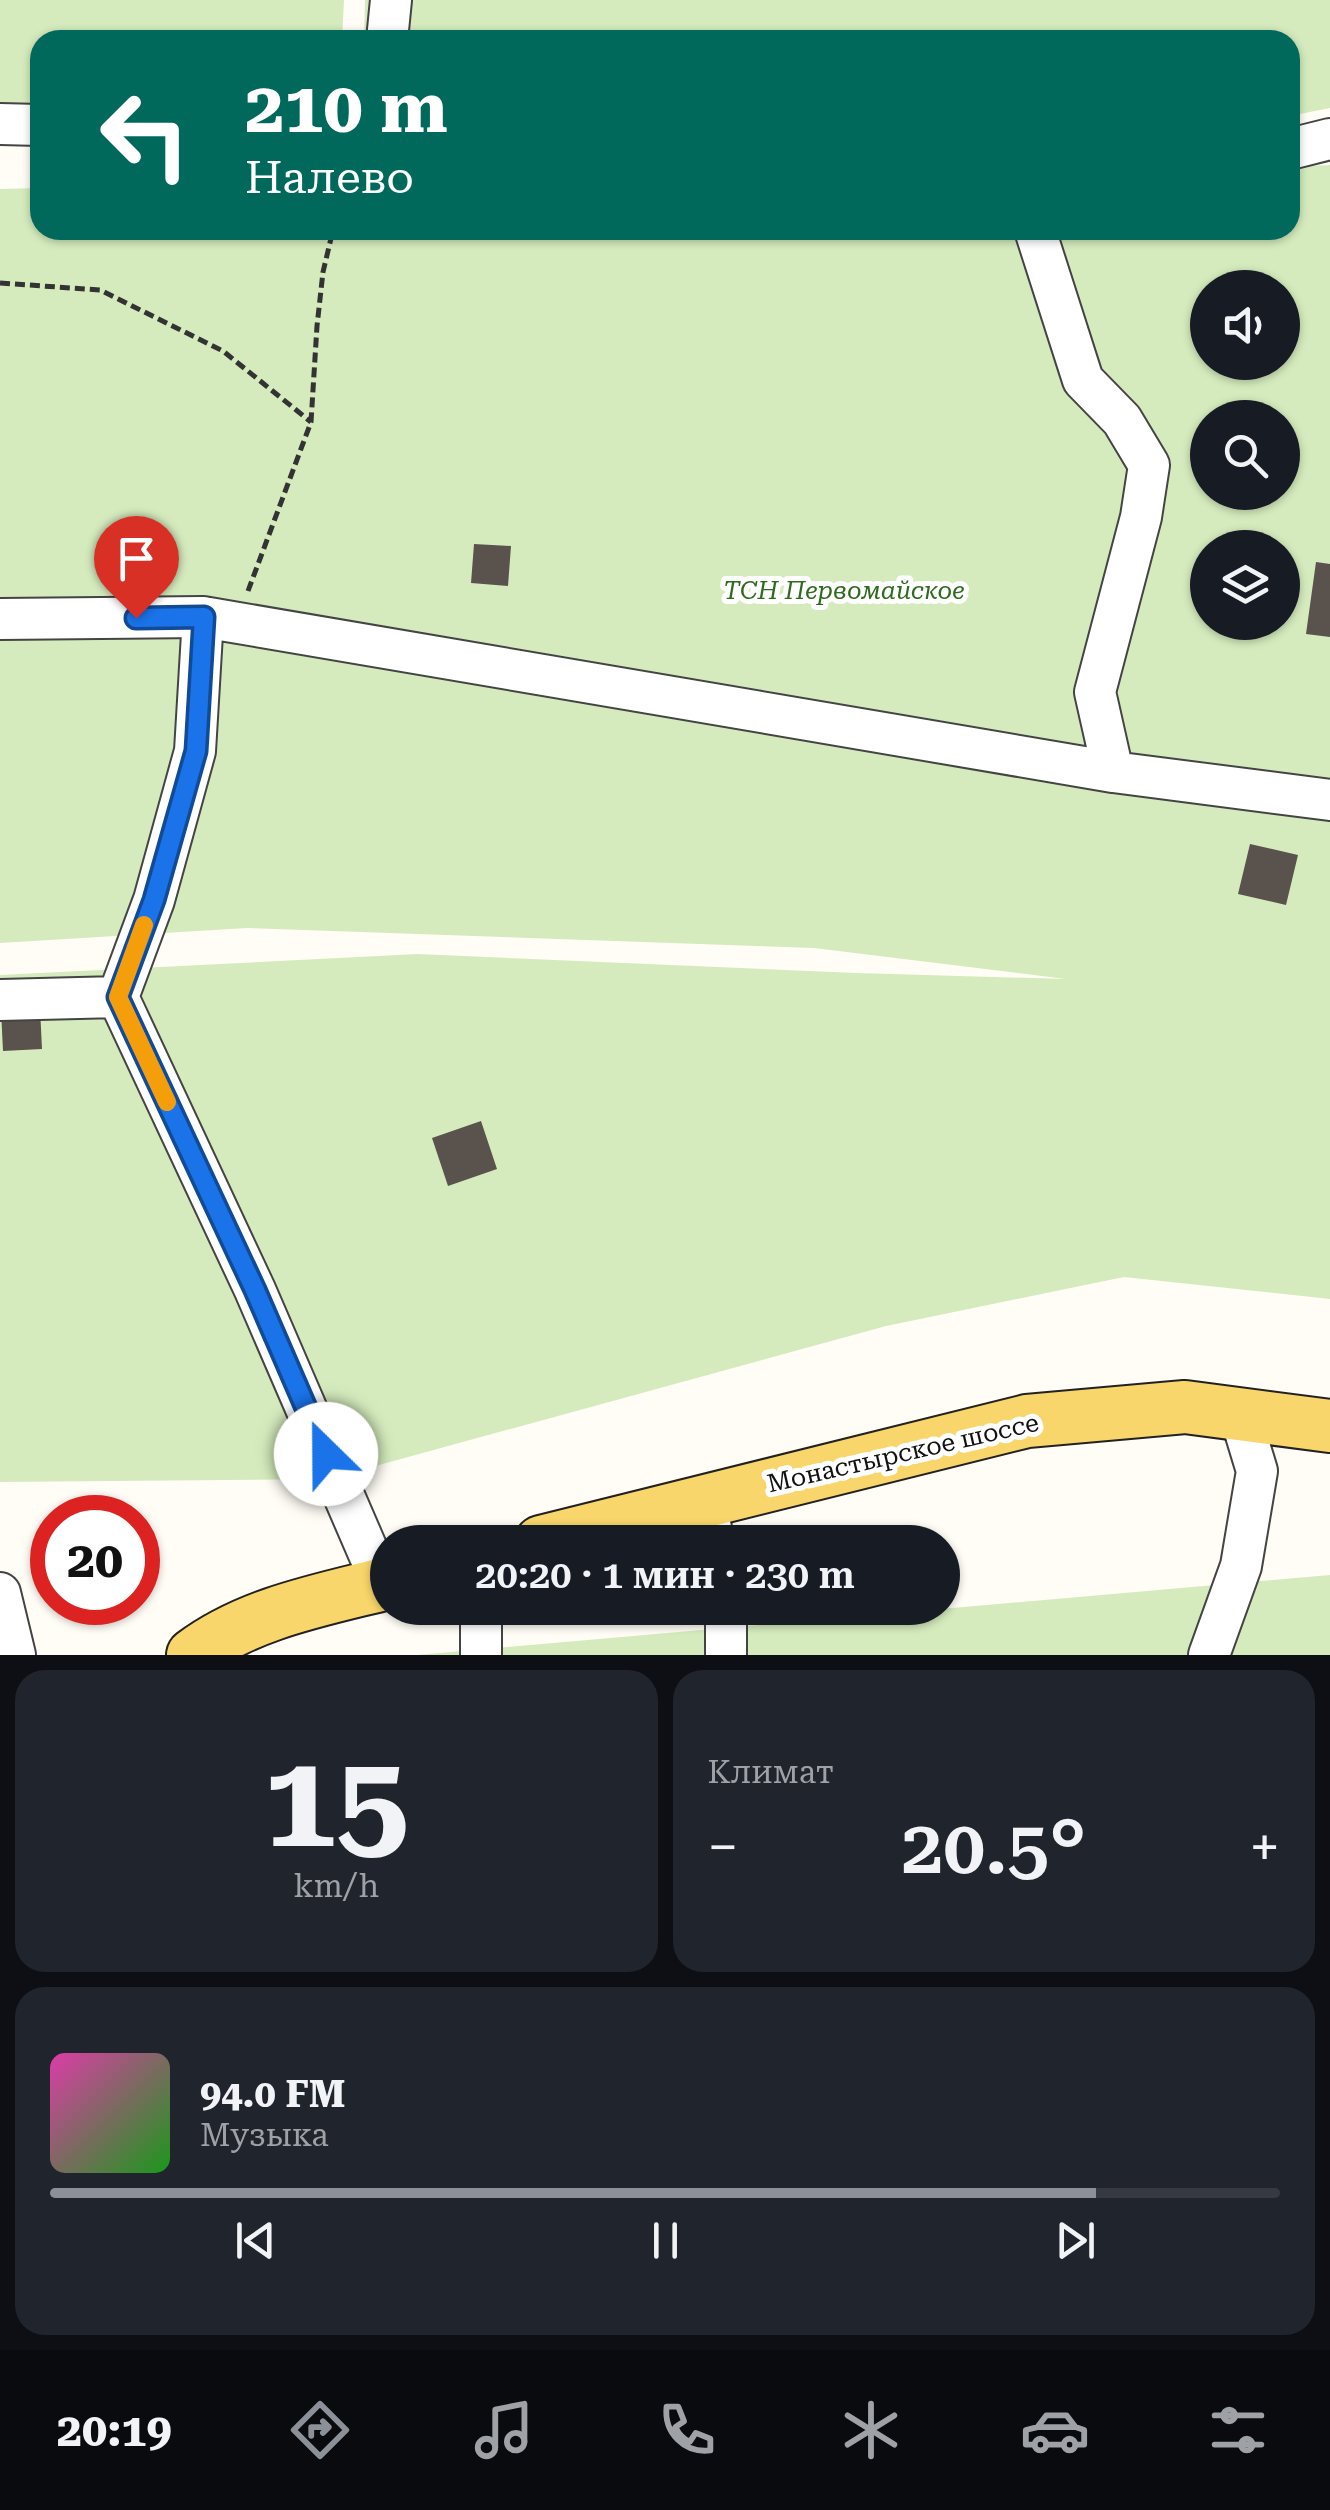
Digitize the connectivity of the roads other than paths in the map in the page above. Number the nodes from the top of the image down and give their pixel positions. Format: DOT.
graph roads {
  1 [pos="391,0"];
  2 [pos="388,30"];
  3 [pos="0,124"];
  4 [pos="30,125"];
  5 [pos="1330,139"];
  6 [pos="1300,146"];
  7 [pos="1038,240"];
  8 [pos="0,619"];
  9 [pos="220,620"];
  10 [pos="1113,772"];
  11 [pos="1330,800"];
  12 [pos="118,997"];
  13 [pos="0,1000"];
  14 [pos="1240,1414"];
  15 [pos="1330,1426"];
  16 [pos="710,1521"];
  17 [pos="678,1525"];
  18 [pos="370,1549"];
  19 [pos="370,1587"];
  20 [pos="0,1593"];
  21 [pos="481,1625"];
  22 [pos="726,1625"];
  23 [pos="15,1655"];
  24 [pos="193,1655"];
  25 [pos="481,1655"];
  26 [pos="726,1655"];
  27 [pos="1209,1655"];
  1 -- 2 [label="street"];
  3 -- 4 [label="street"];
  5 -- 6 [label="street"];
  7 -- 10 [label="street"];
  8 -- 9 [label="street"];
  9 -- 10 [label="street"];
  9 -- 12 [label="street"];
  10 -- 11 [label="street"];
  12 -- 13 [label="street"];
  12 -- 18 [label="street"];
  14 -- 15 [label="main road, Монастырское шоссе"];
  14 -- 16 [label="main road, Монастырское шоссе"];
  14 -- 27 [label="street"];
  16 -- 17 [label="main road, Монастырское шоссе"];
  19 -- 24 [label="main road"];
  20 -- 23 [label="street"];
  21 -- 25 [label="street"];
  22 -- 26 [label="street"];
}
